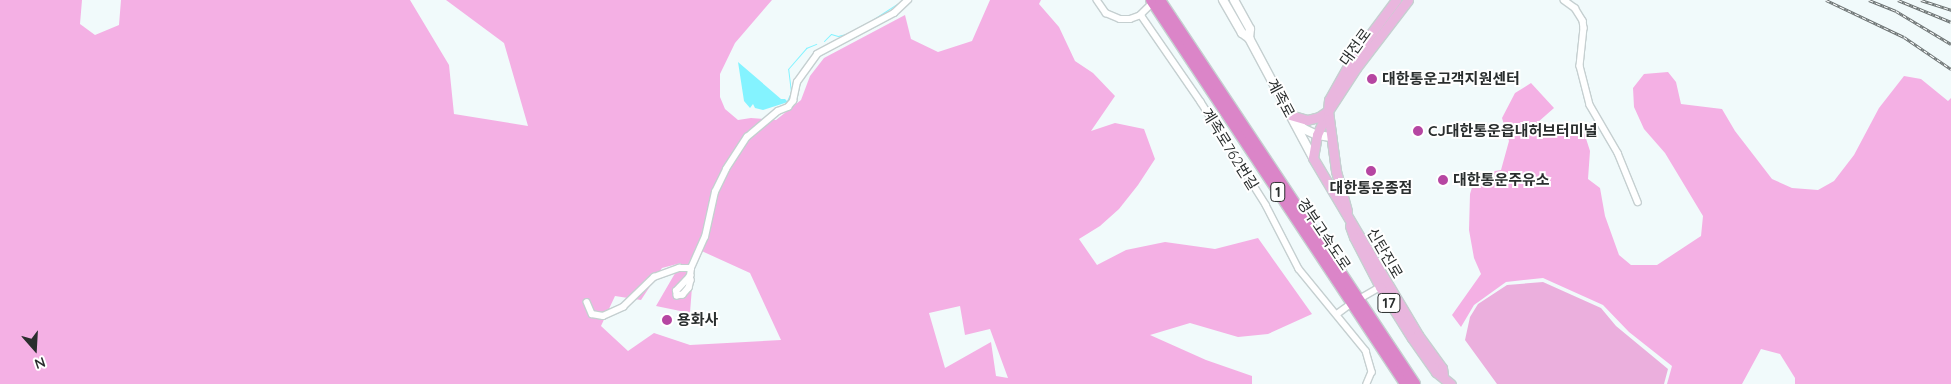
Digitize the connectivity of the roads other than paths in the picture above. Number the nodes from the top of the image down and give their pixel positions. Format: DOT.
graph roads {
  1 [pos="908,0"];
  2 [pos="1097,0"];
  3 [pos="1223,0"];
  4 [pos="1234,0"];
  5 [pos="1396,0"];
  6 [pos="1408,0"];
  7 [pos="1564,0"];
  8 [pos="1154,1"];
  9 [pos="1141,15"];
  10 [pos="1249,38"];
  11 [pos="1328,111"];
  12 [pos="1290,115"];
  13 [pos="1317,135"];
  14 [pos="1332,137"];
  15 [pos="1313,158"];
  16 [pos="1638,202"];
  17 [pos="1349,221"];
  18 [pos="691,268"];
  19 [pos="691,278"];
  20 [pos="1380,287"];
  21 [pos="1363,297"];
  22 [pos="587,302"];
  23 [pos="1348,306"];
  24 [pos="1337,314"];
  25 [pos="1447,381"];
  26 [pos="1366,384"];
  27 [pos="1405,384"];
  28 [pos="1415,384"];
  1 -- 18 [label="street"];
  2 -- 9 [label="street"];
  3 -- 10 [label="main road, 계족로"];
  4 -- 10 [label="main road, 계족로"];
  5 -- 11 [label="main road, 대전로"];
  6 -- 11 [label="main road, 대전로"];
  7 -- 16 [label="street"];
  8 -- 9 [label="street"];
  8 -- 27 [label="highway, 경부고속도로 / 1"];
  8 -- 28 [label="highway, 경부고속도로 / 1"];
  9 -- 24 [label="street, 계족로762번길"];
  10 -- 12 [label="main road, 계족로"];
  11 -- 12 [label="main road"];
  11 -- 13 [label="main road, 대전로"];
  11 -- 14 [label="main road"];
  12 -- 13 [label="main road"];
  12 -- 15 [label="main road, 계족로"];
  13 -- 14 [label="main road"];
  13 -- 15 [label="main road, 대전로"];
  14 -- 17 [label="main road"];
  15 -- 17 [label="main road, 신탄진로 / 17"];
  17 -- 20 [label="main road, 신탄진로 / 17"];
  17 -- 25 [label="main road, 신탄진로 / 17"];
  18 -- 19 [label="street"];
  18 -- 22 [label="street"];
  20 -- 21 [label="street"];
  20 -- 25 [label="main road, 신탄진로 / 17"];
  23 -- 24 [label="street"];
  24 -- 26 [label="street, 계족로762번길"];
}
